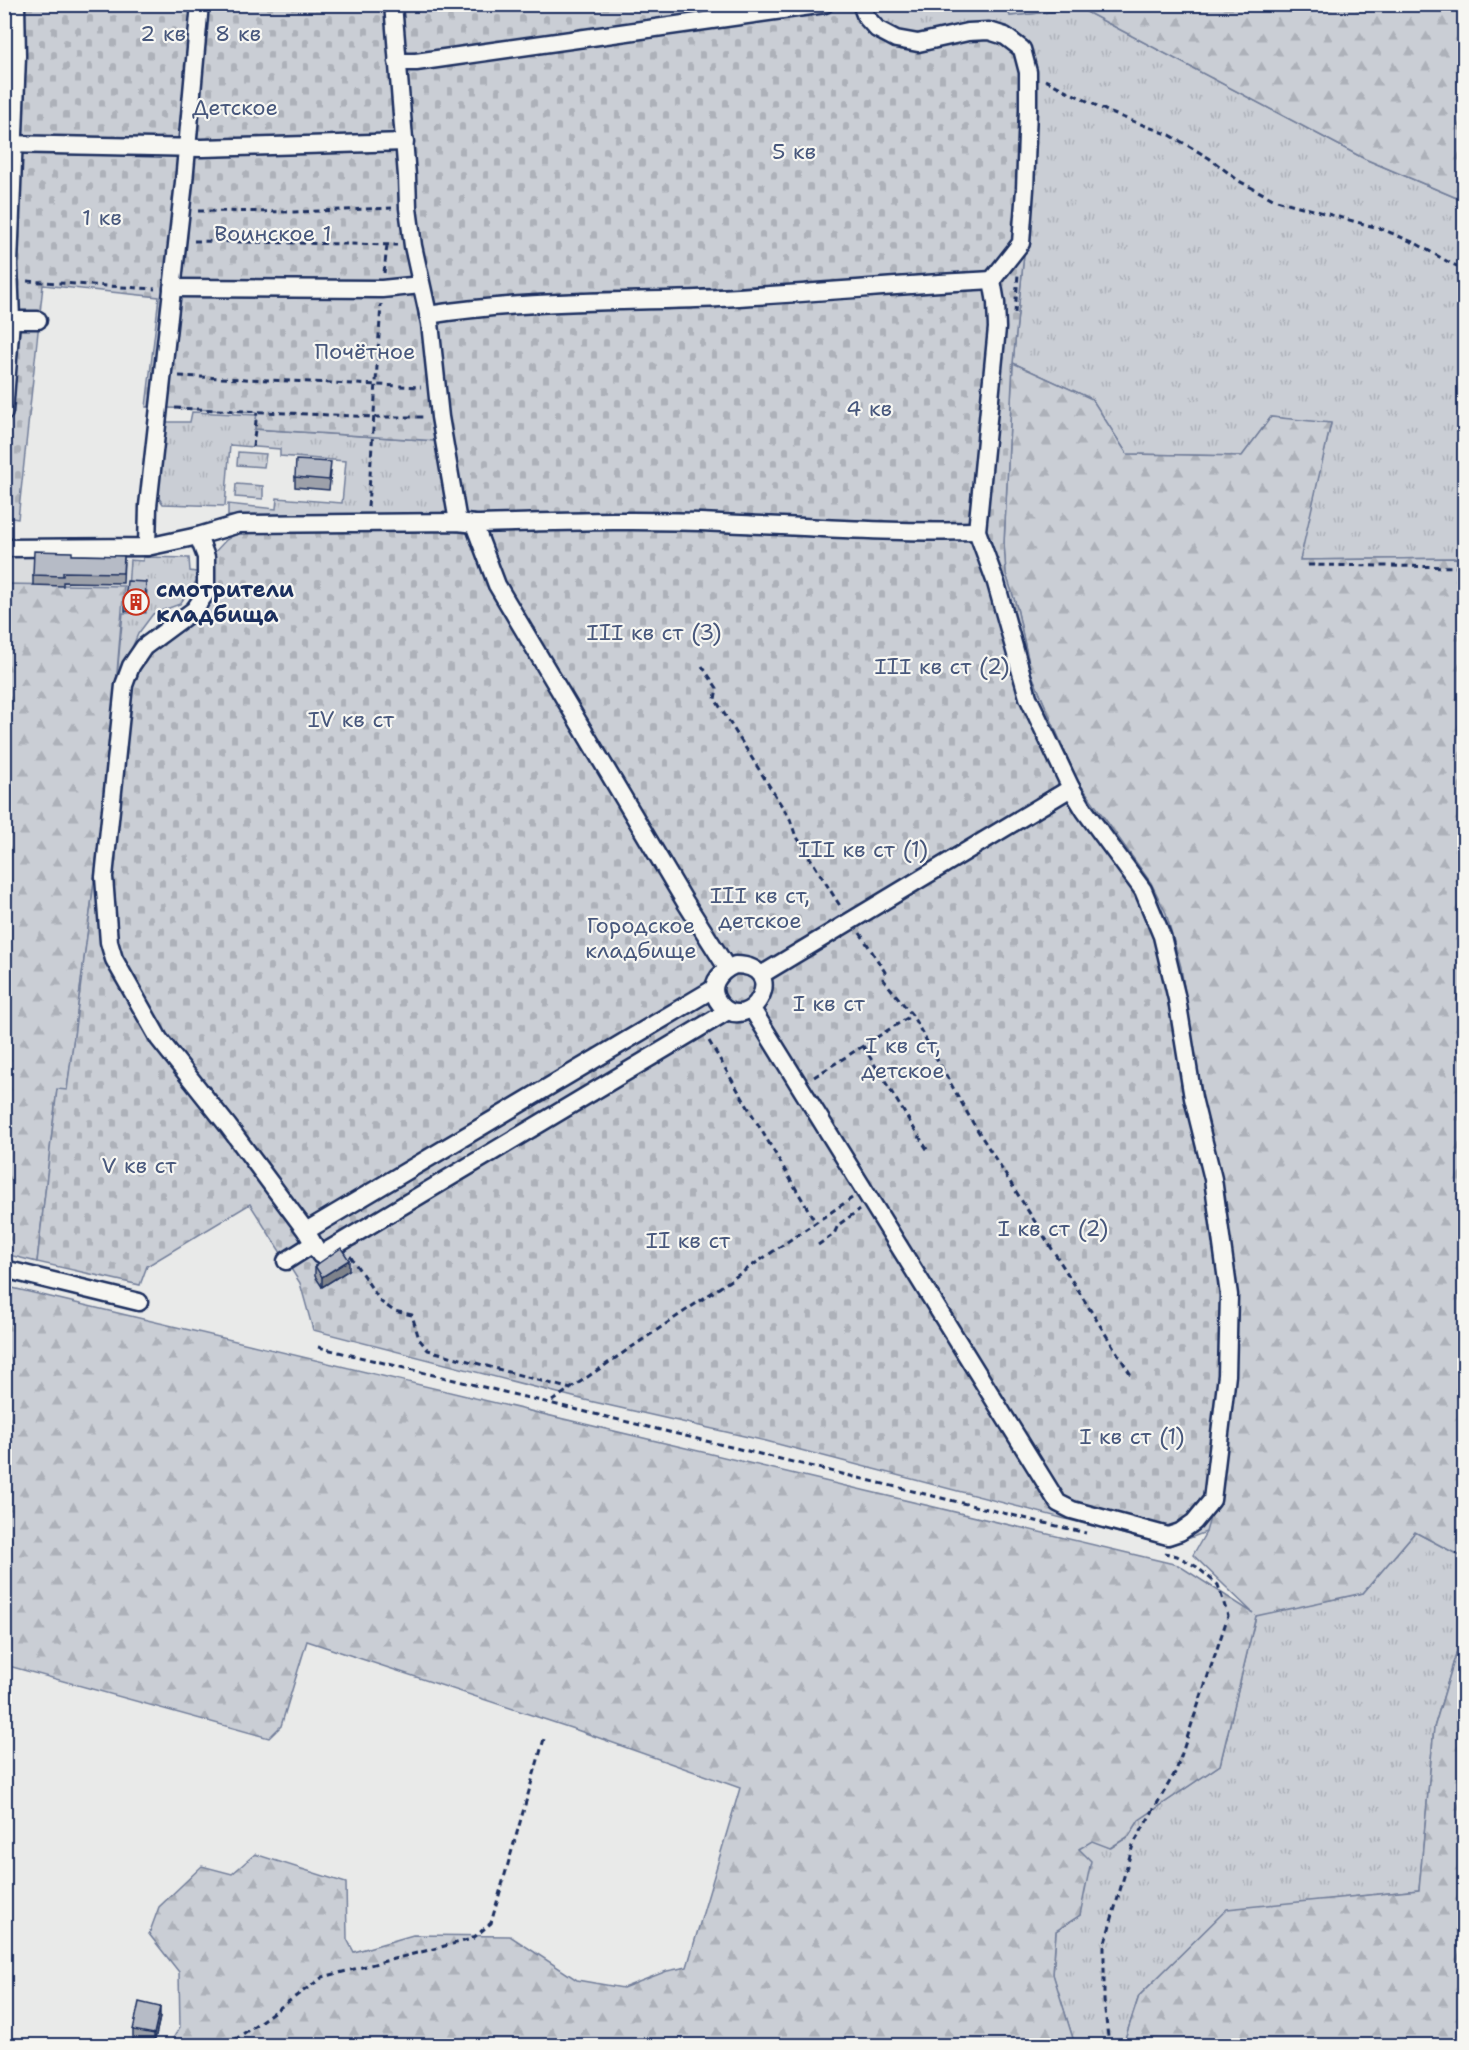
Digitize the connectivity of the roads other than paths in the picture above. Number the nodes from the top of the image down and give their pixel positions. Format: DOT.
graph roads {
  1 [pos="200,4"];
  2 [pos="393,4"];
  3 [pos="825,4"];
  4 [pos="861,4"];
  5 [pos="12,8"];
  6 [pos="397,62"];
  7 [pos="405,142"];
  8 [pos="9,144"];
  9 [pos="188,148"];
  10 [pos="7,279"];
  11 [pos="992,280"];
  12 [pos="421,285"];
  13 [pos="172,288"];
  14 [pos="428,315"];
  15 [pos="11,320"];
  16 [pos="38,320"];
  17 [pos="5,411"];
  18 [pos="466,523"];
  19 [pos="977,531"];
  20 [pos="198,536"];
  21 [pos="147,547"];
  22 [pos="4,548"];
  23 [pos="1071,788"];
  24 [pos="727,968"];
  25 [pos="761,975"];
  26 [pos="713,988"];
  27 [pos="752,1009"];
  28 [pos="728,1011"];
  29 [pos="310,1238"];
  30 [pos="286,1261"];
  31 [pos="4,1269"];
  32 [pos="139,1302"];
  1 -- 9 [label="street"];
  2 -- 6 [label="street"];
  3 -- 6 [label="street"];
  4 -- 11 [label="street"];
  5 -- 8 [label="street"];
  6 -- 7 [label="street"];
  7 -- 9 [label="street"];
  7 -- 12 [label="street"];
  8 -- 9 [label="street"];
  8 -- 10 [label="street"];
  9 -- 13 [label="street"];
  10 -- 15 [label="street"];
  11 -- 14 [label="street"];
  11 -- 19 [label="street"];
  12 -- 13 [label="street"];
  12 -- 14 [label="street"];
  13 -- 21 [label="street"];
  14 -- 18 [label="street"];
  15 -- 16 [label="street"];
  15 -- 17 [label="street"];
  18 -- 19 [label="street"];
  18 -- 20 [label="street"];
  18 -- 24 [label="street"];
  19 -- 23 [label="street"];
  20 -- 21 [label="street"];
  20 -- 29 [label="street"];
  21 -- 22 [label="street"];
  23 -- 25 [label="street"];
  23 -- 27 [label="street"];
  24 -- 25 [label="street"];
  24 -- 26 [label="street"];
  25 -- 27 [label="street"];
  26 -- 28 [label="street"];
  26 -- 29 [label="street"];
  27 -- 28 [label="street"];
  28 -- 29 [label="street"];
  29 -- 30 [label="street"];
  31 -- 32 [label="street"];
}
